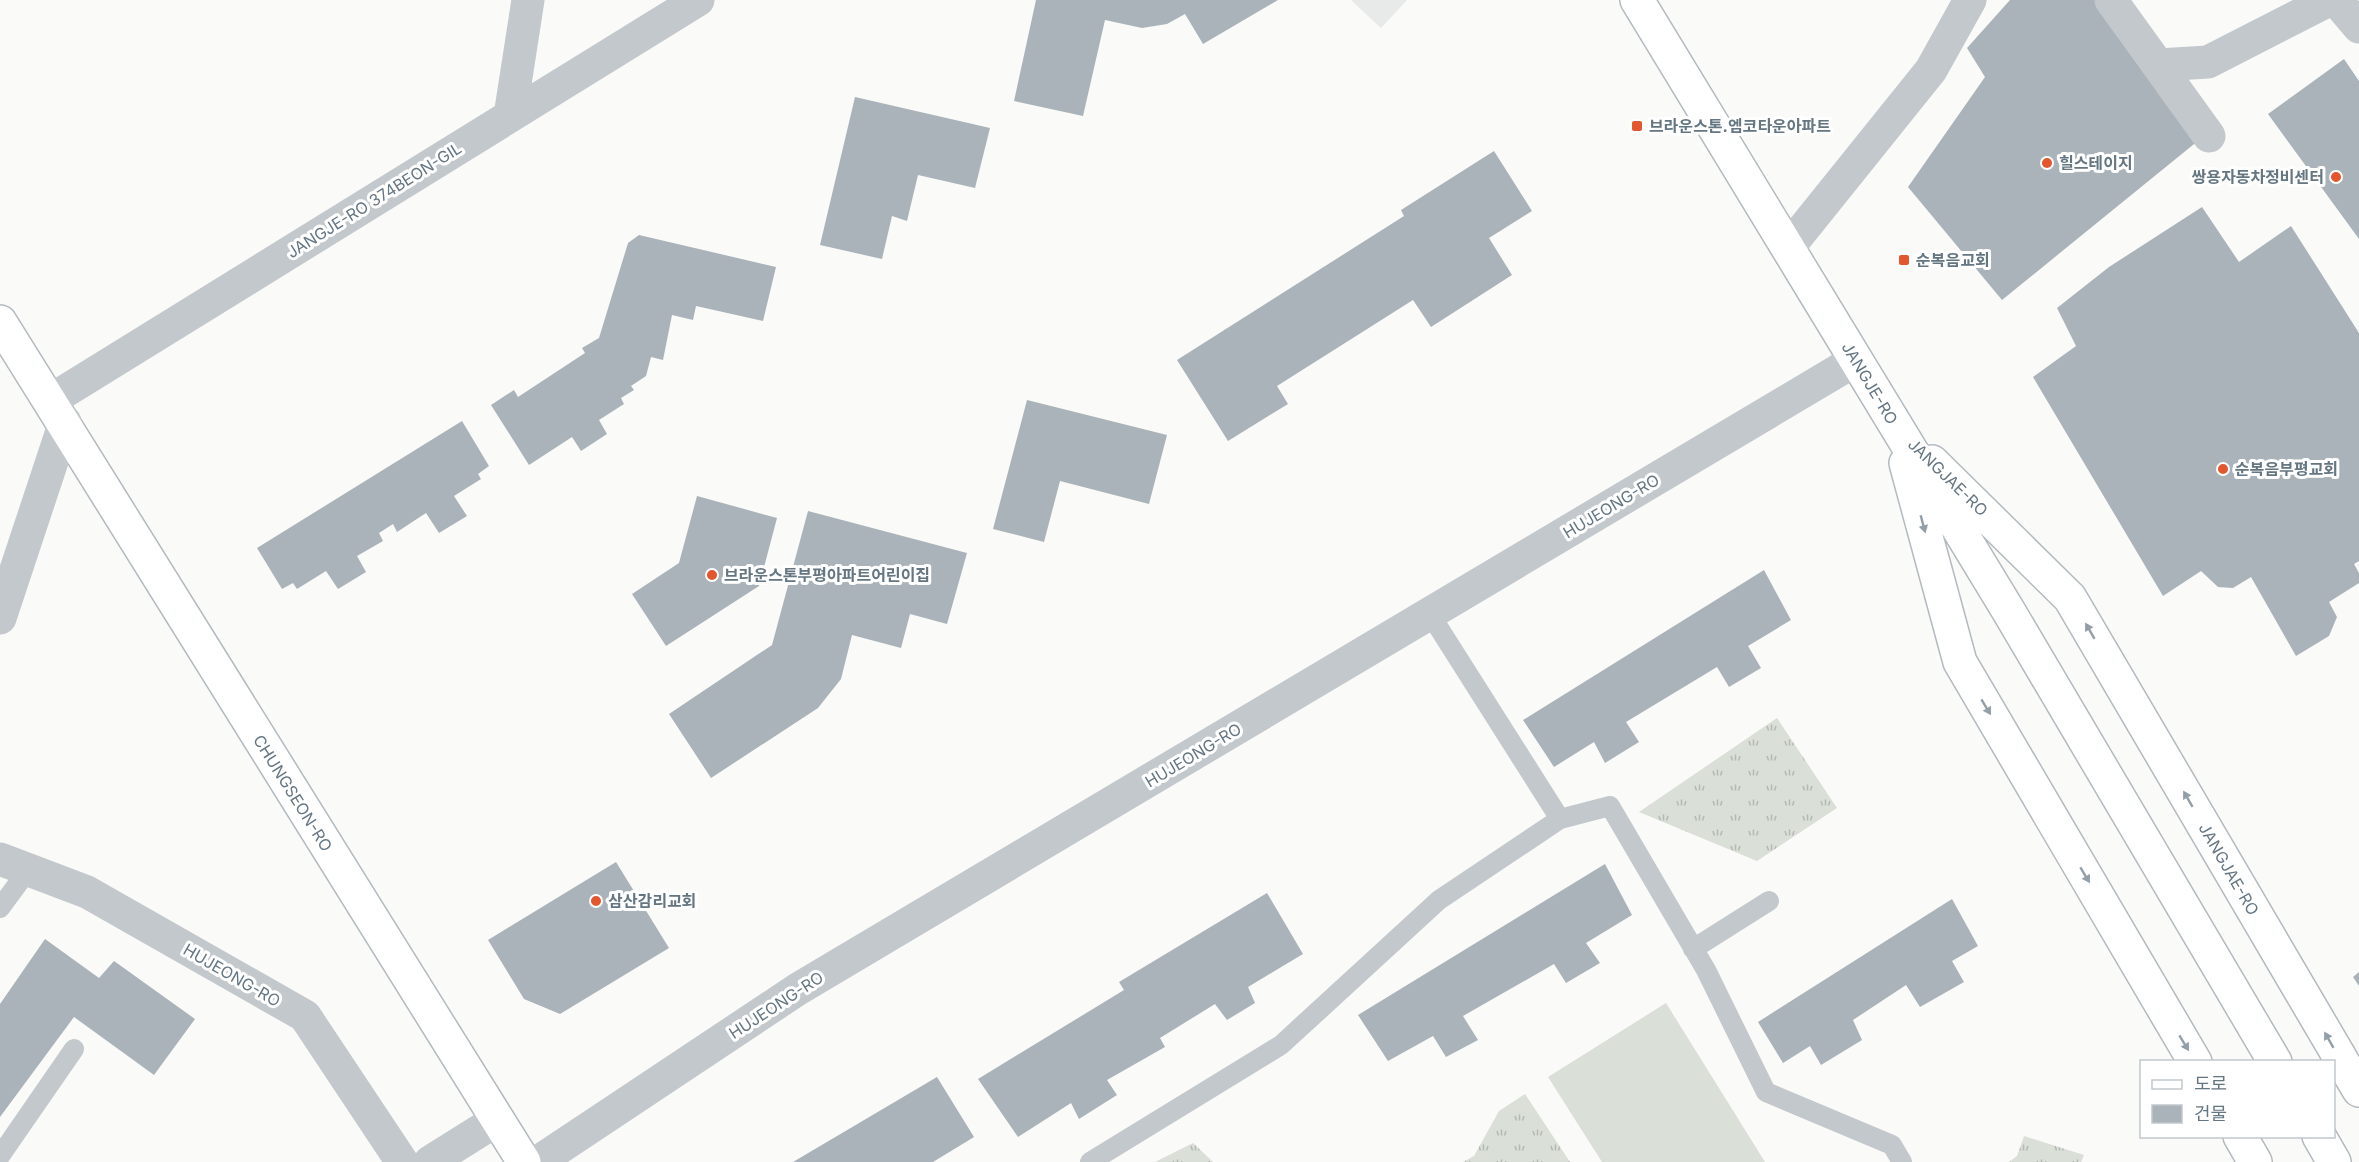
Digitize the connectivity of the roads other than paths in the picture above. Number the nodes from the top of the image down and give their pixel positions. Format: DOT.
graph roads {
  1 [pos="528,0"];
  2 [pos="698,0"];
  3 [pos="1637,0"];
  4 [pos="1970,0"];
  5 [pos="2111,0"];
  6 [pos="2329,0"];
  7 [pos="2336,0"];
  8 [pos="2359,27"];
  9 [pos="2158,65"];
  10 [pos="510,116"];
  11 [pos="2209,136"];
  12 [pos="1788,249"];
  13 [pos="0,322"];
  14 [pos="1856,360"];
  15 [pos="58,411"];
  16 [pos="1897,427"];
  17 [pos="1430,614"];
  18 [pos="0,618"];
  19 [pos="1560,819"];
  20 [pos="14,864"];
  21 [pos="1769,901"];
  22 [pos="0,908"];
  23 [pos="1693,949"];
  24 [pos="74,1049"];
  25 [pos="2194,1060"];
  26 [pos="2274,1060"];
  27 [pos="2359,1090"];
  28 [pos="498,1120"];
  29 [pos="2241,1138"];
  30 [pos="2320,1138"];
  31 [pos="0,1156"];
  32 [pos="402,1162"];
  33 [pos="430,1162"];
  34 [pos="524,1162"];
  35 [pos="538,1162"];
  36 [pos="1090,1162"];
  37 [pos="1902,1162"];
  38 [pos="2254,1162"];
  39 [pos="2334,1162"];
  1 -- 10 [label="street"];
  2 -- 10 [label="street, JANGJE-RO 374BEON-GIL"];
  3 -- 12 [label="main road, JANGJE-RO"];
  4 -- 12 [label="street"];
  5 -- 9 [label="street"];
  6 -- 9 [label="street"];
  7 -- 8 [label="street"];
  9 -- 11 [label="street"];
  10 -- 15 [label="street, JANGJE-RO 374BEON-GIL"];
  12 -- 14 [label="main road, JANGJE-RO"];
  13 -- 15 [label="main road, CHUNGSEON-RO"];
  14 -- 16 [label="main road, JANGJE-RO"];
  14 -- 17 [label="street, HUJEONG-RO"];
  15 -- 18 [label="street"];
  15 -- 28 [label="main road, CHUNGSEON-RO"];
  16 -- 25 [label="main road, JANGJAE-RO, one-way"];
  16 -- 26 [label="main road, JANGJE-RO"];
  27 -- 16 [label="main road, JANGJAE-RO, one-way"];
  17 -- 19 [label="lane"];
  17 -- 35 [label="street, HUJEONG-RO"];
  19 -- 23 [label="lane"];
  19 -- 36 [label="lane"];
  20 -- 22 [label="lane"];
  20 -- 32 [label="street, HUJEONG-RO"];
  21 -- 23 [label="lane"];
  23 -- 37 [label="lane"];
  24 -- 31 [label="lane"];
  28 -- 33 [label="street"];
  28 -- 34 [label="main road, CHUNGSEON-RO"];
  29 -- 38 [label="main road"];
  30 -- 39 [label="main road"];
}
